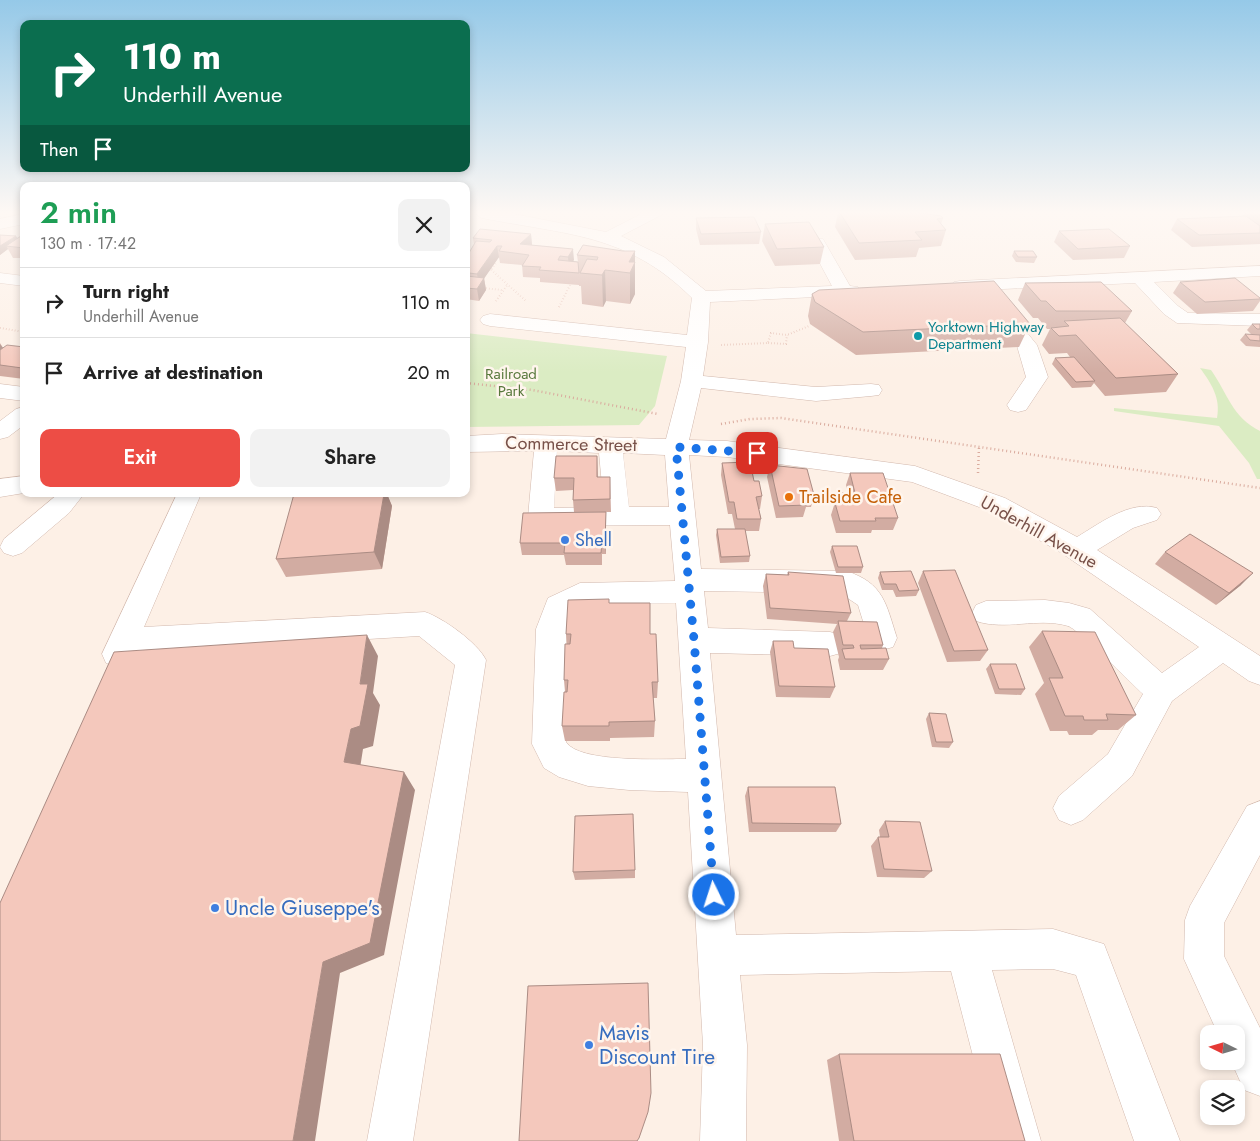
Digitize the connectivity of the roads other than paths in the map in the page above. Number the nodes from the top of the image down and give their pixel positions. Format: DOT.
graph roads {
  1 [pos="666,266"];
  2 [pos="830,266"];
  3 [pos="1260,271"];
  4 [pos="1238,272"];
  5 [pos="1140,277"];
  6 [pos="0,278"];
  7 [pos="20,280"];
  8 [pos="1076,280"];
  9 [pos="1020,283"];
  10 [pos="977,285"];
  11 [pos="939,286"];
  12 [pos="874,289"];
  13 [pos="1260,290"];
  14 [pos="844,291"];
  15 [pos="701,296"];
  16 [pos="493,312"];
  17 [pos="1260,320"];
  18 [pos="698,342"];
  19 [pos="692,381"];
  20 [pos="871,390"];
  21 [pos="0,391"];
  22 [pos="20,394"];
  23 [pos="1018,405"];
  24 [pos="20,417"];
  25 [pos="0,432"];
  26 [pos="679,433"];
  27 [pos="546,443"];
  28 [pos="470,444"];
  29 [pos="610,446"];
  30 [pos="20,485"];
  31 [pos="0,488"];
  32 [pos="69,497"];
  33 [pos="188,497"];
  34 [pos="1148,514"];
  35 [pos="618,515"];
  36 [pos="682,516"];
  37 [pos="13,546"];
  38 [pos="1076,550"];
  39 [pos="689,585"];
  40 [pos="986,613"];
  41 [pos="882,638"];
  42 [pos="123,640"];
  43 [pos="694,640"];
  44 [pos="830,644"];
  45 [pos="1222,647"];
  46 [pos="1260,672"];
  47 [pos="106,678"];
  48 [pos="1160,691"];
  49 [pos="705,776"];
  50 [pos="1071,808"];
  51 [pos="1260,819"];
  52 [pos="966,950"];
  53 [pos="719,955"];
  54 [pos="1260,1074"];
  55 [pos="390,1141"];
  56 [pos="723,1141"];
  57 [pos="1018,1141"];
  58 [pos="1157,1141"];
  1 -- 15 [label="street"];
  2 -- 14 [label="street"];
  3 -- 4 [label="street"];
  4 -- 5 [label="street"];
  4 -- 13 [label="street"];
  5 -- 8 [label="street"];
  5 -- 17 [label="street"];
  6 -- 7 [label="street"];
  8 -- 9 [label="street"];
  8 -- 9 [label="street"];
  9 -- 10 [label="street"];
  10 -- 11 [label="street"];
  10 -- 23 [label="street"];
  12 -- 14 [label="street"];
  14 -- 15 [label="street"];
  15 -- 18 [label="street"];
  16 -- 18 [label="street"];
  18 -- 19 [label="street"];
  19 -- 20 [label="street"];
  19 -- 26 [label="street"];
  21 -- 22 [label="street"];
  24 -- 25 [label="street"];
  26 -- 29 [label="street, Commerce Street"];
  26 -- 36 [label="street"];
  26 -- 38 [label="street, Underhill Avenue"];
  27 -- 28 [label="street, Commerce Street"];
  27 -- 29 [label="street, Commerce Street"];
  27 -- 35 [label="street"];
  29 -- 35 [label="street"];
  30 -- 31 [label="street"];
  32 -- 37 [label="street"];
  33 -- 42 [label="street"];
  34 -- 38 [label="street"];
  35 -- 36 [label="street"];
  36 -- 39 [label="street"];
  38 -- 45 [label="street, Underhill Avenue"];
  39 -- 41 [label="street"];
  39 -- 43 [label="street"];
  39 -- 49 [label="street"];
  40 -- 48 [label="street"];
  42 -- 47 [label="street"];
  42 -- 55 [label="street"];
  43 -- 44 [label="street"];
  43 -- 49 [label="street"];
  45 -- 46 [label="street, Underhill Avenue"];
  45 -- 48 [label="street"];
  48 -- 50 [label="street"];
  49 -- 53 [label="street"];
  51 -- 54 [label="street"];
  52 -- 53 [label="street"];
  52 -- 57 [label="street"];
  52 -- 58 [label="street"];
  53 -- 56 [label="street"];
}
